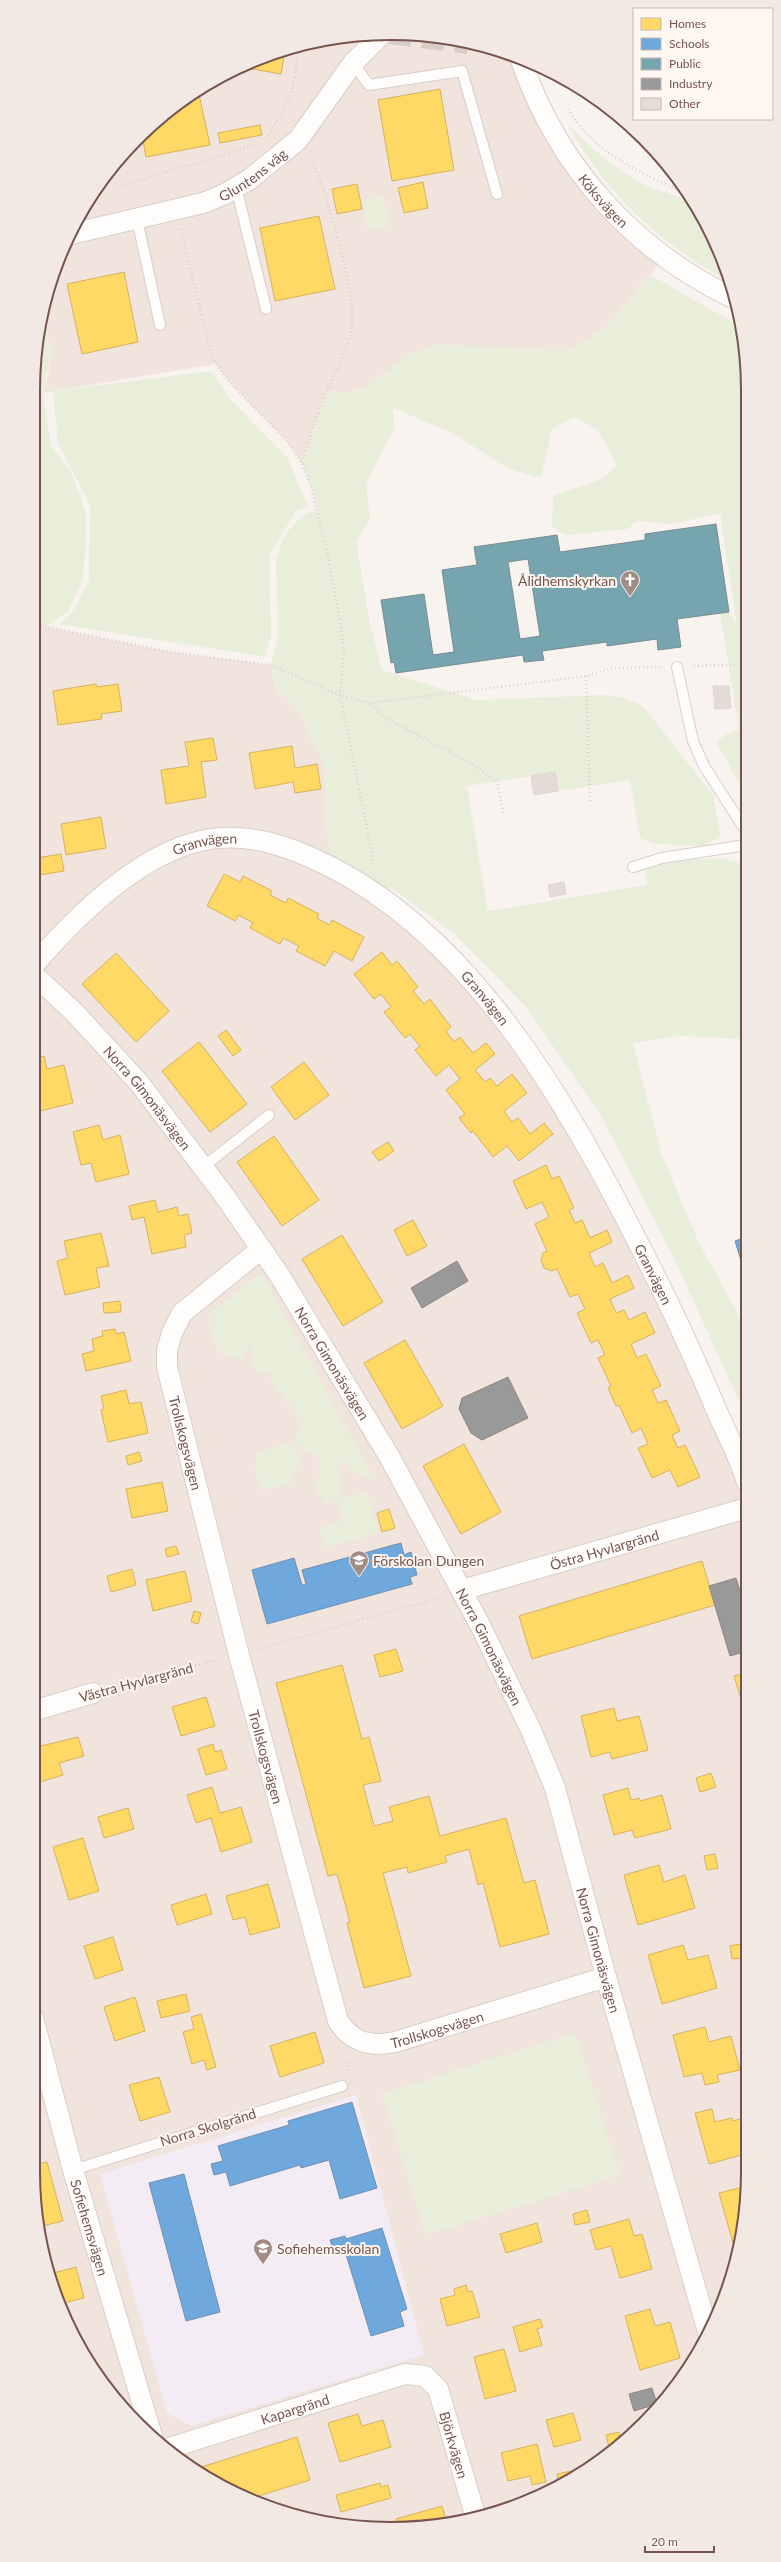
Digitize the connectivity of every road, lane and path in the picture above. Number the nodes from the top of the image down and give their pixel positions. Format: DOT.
graph roads {
  1 [pos="376,41"];
  2 [pos="298,53"];
  3 [pos="354,63"];
  4 [pos="524,66"];
  5 [pos="554,81"];
  6 [pos="556,87"];
  7 [pos="566,104"];
  8 [pos="263,139"];
  9 [pos="298,140"];
  10 [pos="259,144"];
  11 [pos="121,186"];
  12 [pos="236,187"];
  13 [pos="677,189"];
  14 [pos="497,194"];
  15 [pos="177,211"];
  16 [pos="138,219"];
  17 [pos="77,233"];
  18 [pos="727,295"];
  19 [pos="266,309"];
  20 [pos="160,325"];
  21 [pos="302,463"];
  22 [pos="40,625"];
  23 [pos="741,664"];
  24 [pos="678,667"];
  25 [pos="586,676"];
  26 [pos="340,695"];
  27 [pos="370,703"];
  28 [pos="590,802"];
  29 [pos="504,817"];
  30 [pos="741,823"];
  31 [pos="741,846"];
  32 [pos="633,867"];
  33 [pos="372,889"];
  34 [pos="40,959"];
  35 [pos="40,980"];
  36 [pos="269,1115"];
  37 [pos="203,1167"];
  38 [pos="261,1249"];
  39 [pos="741,1468"];
  40 [pos="741,1510"];
  41 [pos="462,1590"];
  42 [pos="239,1655"];
  43 [pos="93,1694"];
  44 [pos="40,1709"];
  45 [pos="606,1976"];
  46 [pos="355,2039"];
  47 [pos="40,2044"];
  48 [pos="342,2086"];
  49 [pos="74,2170"];
  50 [pos="706,2325"];
  51 [pos="425,2376"];
  52 [pos="149,2425"];
  53 [pos="173,2447"];
  54 [pos="474,2512"];
  1 -- 3 [label="street, Gluntens väg"];
  2 -- 8 [label="path"];
  3 -- 9 [label="street, Gluntens väg"];
  3 -- 14 [label="lane"];
  4 -- 18 [label="street, Köksvägen"];
  5 -- 6 [label="path"];
  7 -- 13 [label="path"];
  9 -- 12 [label="street, Gluntens väg"];
  9 -- 21 [label="path"];
  10 -- 11 [label="path"];
  12 -- 15 [label="street, Gluntens väg"];
  12 -- 19 [label="lane"];
  15 -- 16 [label="street, Gluntens väg"];
  15 -- 21 [label="path"];
  16 -- 17 [label="street, Gluntens väg"];
  16 -- 20 [label="lane"];
  21 -- 26 [label="path"];
  22 -- 26 [label="path"];
  23 -- 24 [label="path"];
  24 -- 25 [label="path"];
  24 -- 30 [label="lane"];
  25 -- 27 [label="path"];
  25 -- 28 [label="path"];
  26 -- 27 [label="path"];
  26 -- 33 [label="path"];
  27 -- 29 [label="path"];
  31 -- 32 [label="lane"];
  33 -- 34 [label="street, Granvägen"];
  33 -- 39 [label="street, Granvägen"];
  35 -- 37 [label="street, Norra Gimonäsvägen"];
  36 -- 37 [label="lane"];
  37 -- 38 [label="street, Norra Gimonäsvägen"];
  38 -- 41 [label="street, Norra Gimonäsvägen"];
  38 -- 42 [label="street, Trollskogsvägen"];
  40 -- 41 [label="street, Östra Hyvlargränd"];
  41 -- 42 [label="path, Västra Hyvlargränd"];
  41 -- 45 [label="street, Norra Gimonäsvägen"];
  42 -- 43 [label="path, Västra Hyvlargränd"];
  42 -- 46 [label="street, Trollskogsvägen"];
  43 -- 44 [label="street, Västra Hyvlargränd"];
  45 -- 46 [label="street, Trollskogsvägen"];
  45 -- 50 [label="street, Norra Gimonäsvägen"];
  46 -- 48 [label="path"];
  47 -- 49 [label="street, Sofiehemsvägen"];
  48 -- 49 [label="lane, Norra Skolgränd"];
  49 -- 52 [label="street, Sofiehemsvägen"];
  51 -- 53 [label="street, Kapargränd"];
  51 -- 54 [label="street, Björkvägen"];
}
